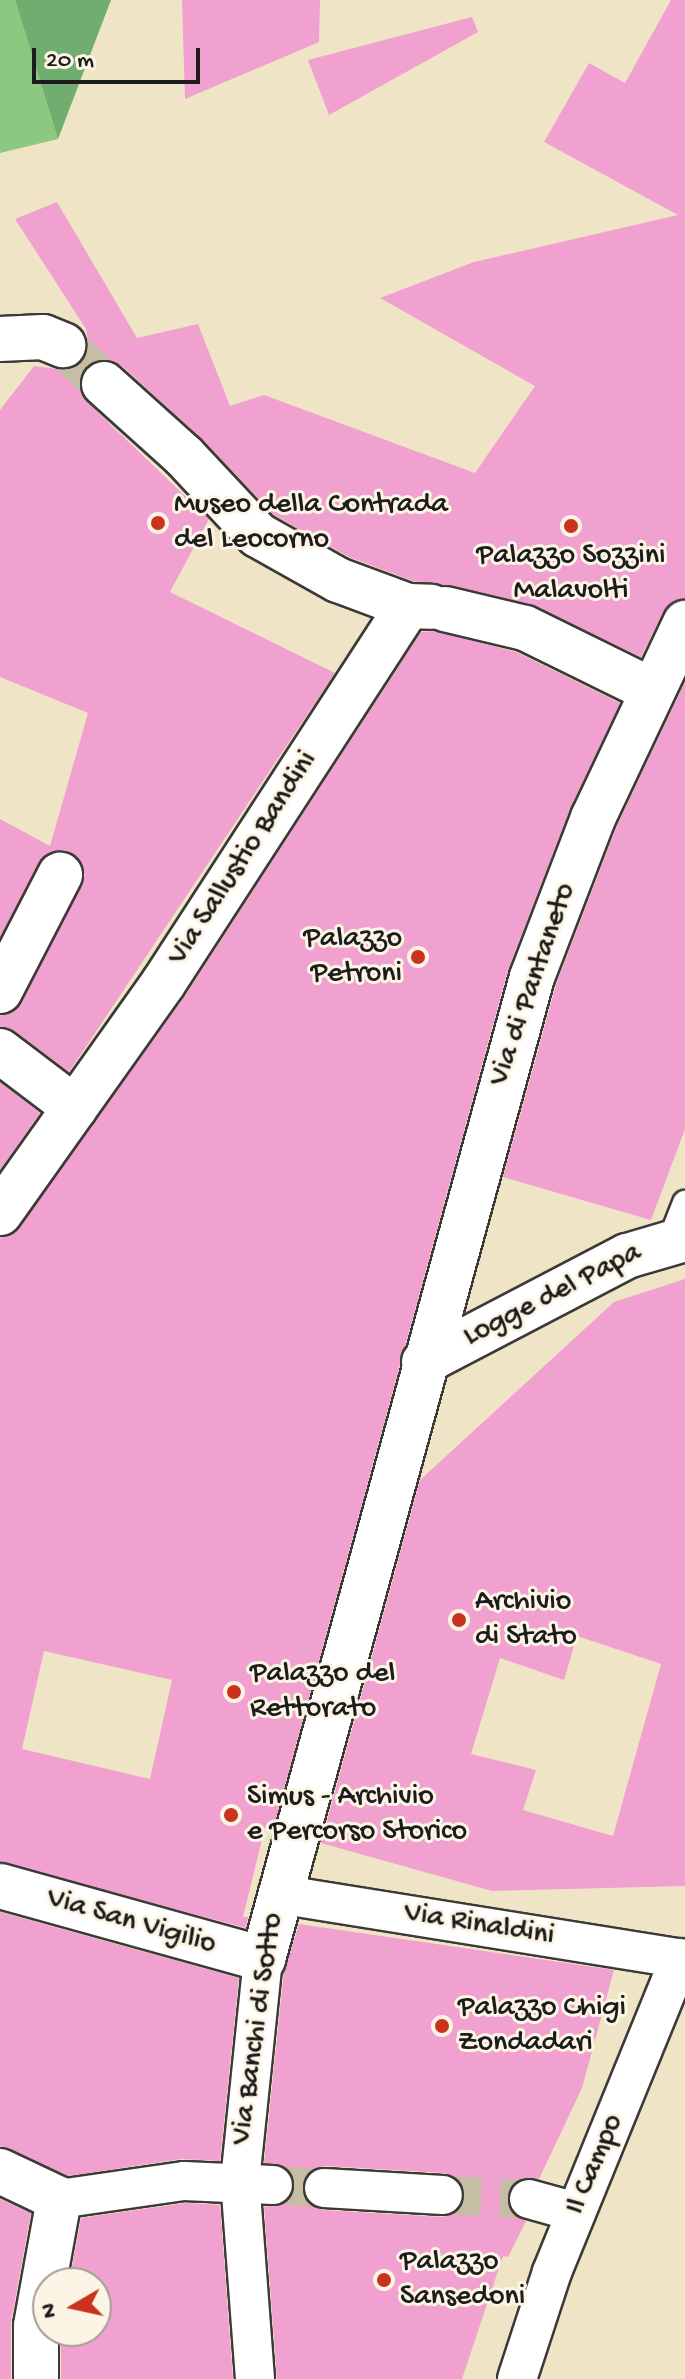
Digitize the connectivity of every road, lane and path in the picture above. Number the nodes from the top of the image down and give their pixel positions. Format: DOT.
graph roads {
  1 [pos="0,339"];
  2 [pos="63,345"];
  3 [pos="104,384"];
  4 [pos="428,607"];
  5 [pos="685,623"];
  6 [pos="651,690"];
  7 [pos="60,875"];
  8 [pos="0,991"];
  9 [pos="0,1051"];
  10 [pos="75,1108"];
  11 [pos="0,1213"];
  12 [pos="680,1228"];
  13 [pos="424,1362"];
  14 [pos="0,1886"];
  15 [pos="278,1894"];
  16 [pos="683,1958"];
  17 [pos="263,1959"];
  18 [pos="0,2171"];
  19 [pos="257,2183"];
  20 [pos="324,2188"];
  21 [pos="443,2195"];
  22 [pos="59,2199"];
  23 [pos="529,2199"];
  24 [pos="576,2212"];
  25 [pos="36,2379"];
  26 [pos="255,2379"];
  27 [pos="517,2379"];
  1 -- 2 [label="street"];
  3 -- 4 [label="street"];
  4 -- 6 [label="street"];
  4 -- 10 [label="street, Via Sallustio Bandini"];
  5 -- 6 [label="street, Via di Pantaneto"];
  6 -- 13 [label="street, Via di Pantaneto"];
  7 -- 8 [label="street"];
  9 -- 10 [label="street"];
  10 -- 11 [label="street, Via Sallustio Bandini"];
  12 -- 13 [label="street, Logge del Papa"];
  13 -- 15 [label="street, Via Banchi di Sotto"];
  14 -- 17 [label="street, Via San Vigilio"];
  15 -- 16 [label="street, Via Rinaldini"];
  15 -- 17 [label="street, Via Banchi di Sotto"];
  16 -- 24 [label="street, Il Campo"];
  17 -- 19 [label="street, Via Banchi di Sotto"];
  18 -- 22 [label="street"];
  19 -- 22 [label="street"];
  19 -- 26 [label="street, Via Banchi di Sotto"];
  20 -- 21 [label="street"];
  22 -- 25 [label="street"];
  23 -- 24 [label="street"];
  24 -- 27 [label="street, Il Campo"];
}
